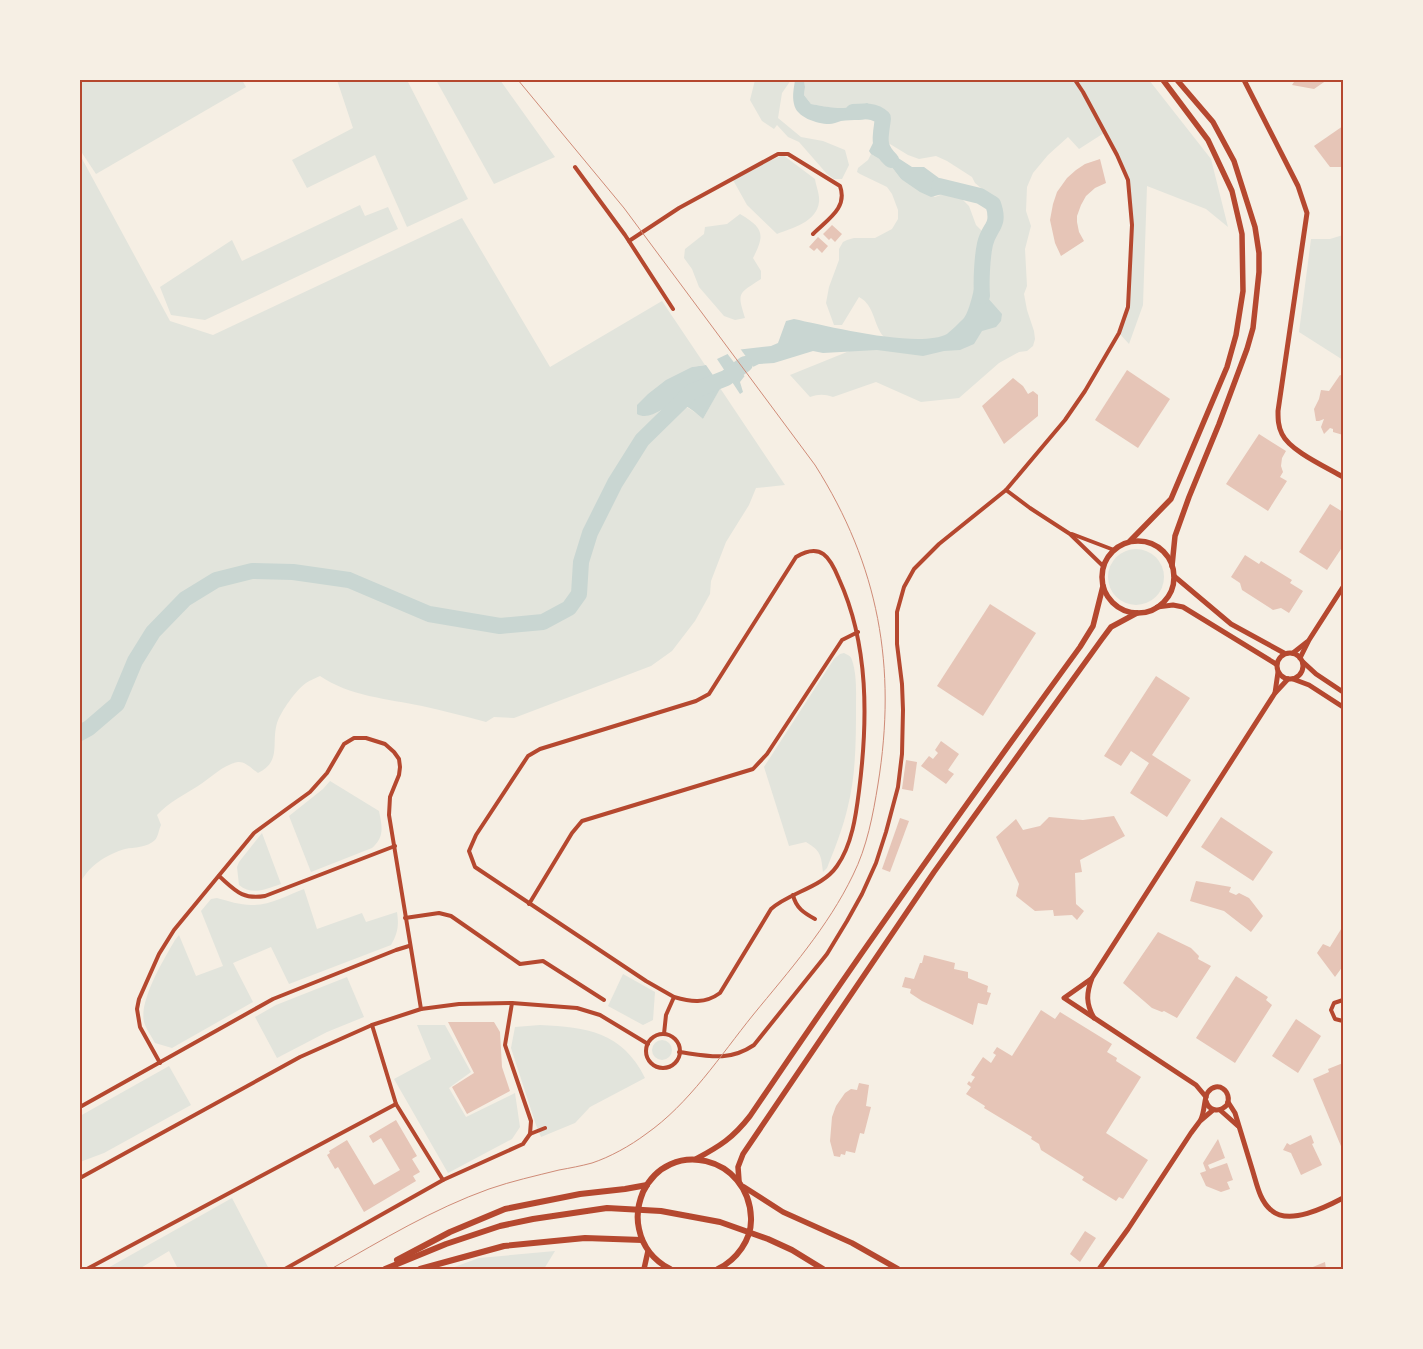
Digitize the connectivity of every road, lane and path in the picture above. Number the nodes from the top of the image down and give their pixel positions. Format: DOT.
graph roads {
  1 [pos="1075,80"];
  2 [pos="1163,80"];
  3 [pos="1177,80"];
  4 [pos="1244,80"];
  5 [pos="575,167"];
  6 [pos="813,234"];
  7 [pos="629,241"];
  8 [pos="674,309"];
  9 [pos="1343,477"];
  10 [pos="1006,490"];
  11 [pos="1070,534"];
  12 [pos="1130,541"];
  13 [pos="1114,550"];
  14 [pos="1103,566"];
  15 [pos="1172,566"];
  16 [pos="1174,576"];
  17 [pos="1103,586"];
  18 [pos="1343,587"];
  19 [pos="1157,607"];
  20 [pos="1136,613"];
  21 [pos="858,632"];
  22 [pos="1309,640"];
  23 [pos="1284,653"];
  24 [pos="1293,653"];
  25 [pos="1301,660"];
  26 [pos="1276,664"];
  27 [pos="1278,672"];
  28 [pos="1291,679"];
  29 [pos="1343,692"];
  30 [pos="1275,693"];
  31 [pos="1343,707"];
  32 [pos="395,846"];
  33 [pos="219,876"];
  34 [pos="793,896"];
  35 [pos="529,904"];
  36 [pos="405,918"];
  37 [pos="815,920"];
  38 [pos="409,946"];
  39 [pos="1092,978"];
  40 [pos="674,997"];
  41 [pos="604,1000"];
  42 [pos="1343,1000"];
  43 [pos="512,1003"];
  44 [pos="421,1009"];
  45 [pos="1094,1018"];
  46 [pos="1343,1021"];
  47 [pos="372,1025"];
  48 [pos="664,1034"];
  49 [pos="648,1044"];
  50 [pos="680,1052"];
  51 [pos="160,1063"];
  52 [pos="1196,1085"];
  53 [pos="1212,1088"];
  54 [pos="1206,1099"];
  55 [pos="1228,1102"];
  56 [pos="396,1104"];
  57 [pos="80,1107"];
  58 [pos="1213,1110"];
  59 [pos="1220,1110"];
  60 [pos="1200,1121"];
  61 [pos="1239,1126"];
  62 [pos="545,1128"];
  63 [pos="530,1134"];
  64 [pos="696,1159"];
  65 [pos="80,1178"];
  66 [pos="442,1180"];
  67 [pos="740,1181"];
  68 [pos="647,1185"];
  69 [pos="744,1188"];
  70 [pos="1343,1198"];
  71 [pos="642,1240"];
  72 [pos="648,1251"];
  73 [pos="87,1269"];
  74 [pos="285,1269"];
  75 [pos="381,1269"];
  76 [pos="385,1269"];
  77 [pos="420,1269"];
  78 [pos="644,1269"];
  79 [pos="670,1269"];
  80 [pos="718,1269"];
  81 [pos="823,1269"];
  82 [pos="898,1269"];
  83 [pos="1099,1269"];
  1 -- 10 [label="street"];
  2 -- 12 [label="main road"];
  3 -- 15 [label="main road"];
  4 -- 9 [label="street"];
  5 -- 7 [label="street"];
  6 -- 7 [label="street"];
  7 -- 8 [label="street"];
  10 -- 11 [label="street"];
  10 -- 50 [label="street"];
  11 -- 13 [label="street"];
  11 -- 14 [label="street"];
  12 -- 13 [label="main road"];
  12 -- 15 [label="main road"];
  13 -- 14 [label="main road"];
  14 -- 17 [label="main road"];
  15 -- 16 [label="main road"];
  16 -- 19 [label="main road"];
  16 -- 23 [label="street"];
  17 -- 20 [label="main road"];
  17 -- 64 [label="main road"];
  18 -- 22 [label="street"];
  19 -- 20 [label="main road"];
  19 -- 26 [label="street"];
  20 -- 67 [label="main road"];
  21 -- 34 [label="street"];
  21 -- 35 [label="street"];
  21 -- 35 [label="street"];
  22 -- 24 [label="street"];
  22 -- 25 [label="street"];
  23 -- 24 [label="street"];
  23 -- 26 [label="street"];
  24 -- 25 [label="street"];
  25 -- 28 [label="street"];
  25 -- 29 [label="street"];
  26 -- 27 [label="street"];
  27 -- 28 [label="street"];
  27 -- 30 [label="street"];
  28 -- 30 [label="street"];
  28 -- 31 [label="street"];
  30 -- 39 [label="street"];
  32 -- 33 [label="street"];
  32 -- 33 [label="street"];
  32 -- 36 [label="street"];
  33 -- 51 [label="street"];
  34 -- 37 [label="street"];
  34 -- 40 [label="street"];
  35 -- 40 [label="street"];
  36 -- 38 [label="street"];
  36 -- 41 [label="street"];
  38 -- 44 [label="street"];
  38 -- 51 [label="street"];
  39 -- 45 [label="street"];
  39 -- 45 [label="street"];
  40 -- 48 [label="street"];
  42 -- 46 [label="street"];
  43 -- 44 [label="street"];
  43 -- 49 [label="street"];
  43 -- 63 [label="street"];
  44 -- 47 [label="street"];
  45 -- 52 [label="street"];
  47 -- 56 [label="street"];
  47 -- 65 [label="street"];
  48 -- 49 [label="street"];
  48 -- 50 [label="street"];
  49 -- 50 [label="street"];
  51 -- 57 [label="street"];
  52 -- 53 [label="street"];
  52 -- 54 [label="street"];
  53 -- 54 [label="street"];
  53 -- 55 [label="street"];
  54 -- 58 [label="street"];
  54 -- 60 [label="street"];
  55 -- 59 [label="street"];
  55 -- 61 [label="street"];
  56 -- 66 [label="street"];
  56 -- 73 [label="street"];
  58 -- 59 [label="street"];
  58 -- 60 [label="street"];
  59 -- 61 [label="street"];
  60 -- 83 [label="street"];
  61 -- 70 [label="street"];
  62 -- 63 [label="street"];
  63 -- 66 [label="street"];
  64 -- 67 [label="main road"];
  64 -- 68 [label="main road"];
  66 -- 74 [label="street"];
  67 -- 69 [label="main road"];
  68 -- 71 [label="main road"];
  68 -- 75 [label="main road"];
  69 -- 80 [label="main road"];
  69 -- 82 [label="main road"];
  71 -- 72 [label="main road"];
  71 -- 77 [label="main road"];
  72 -- 78 [label="main road"];
  72 -- 79 [label="main road"];
  76 -- 81 [label="main road"];
}
